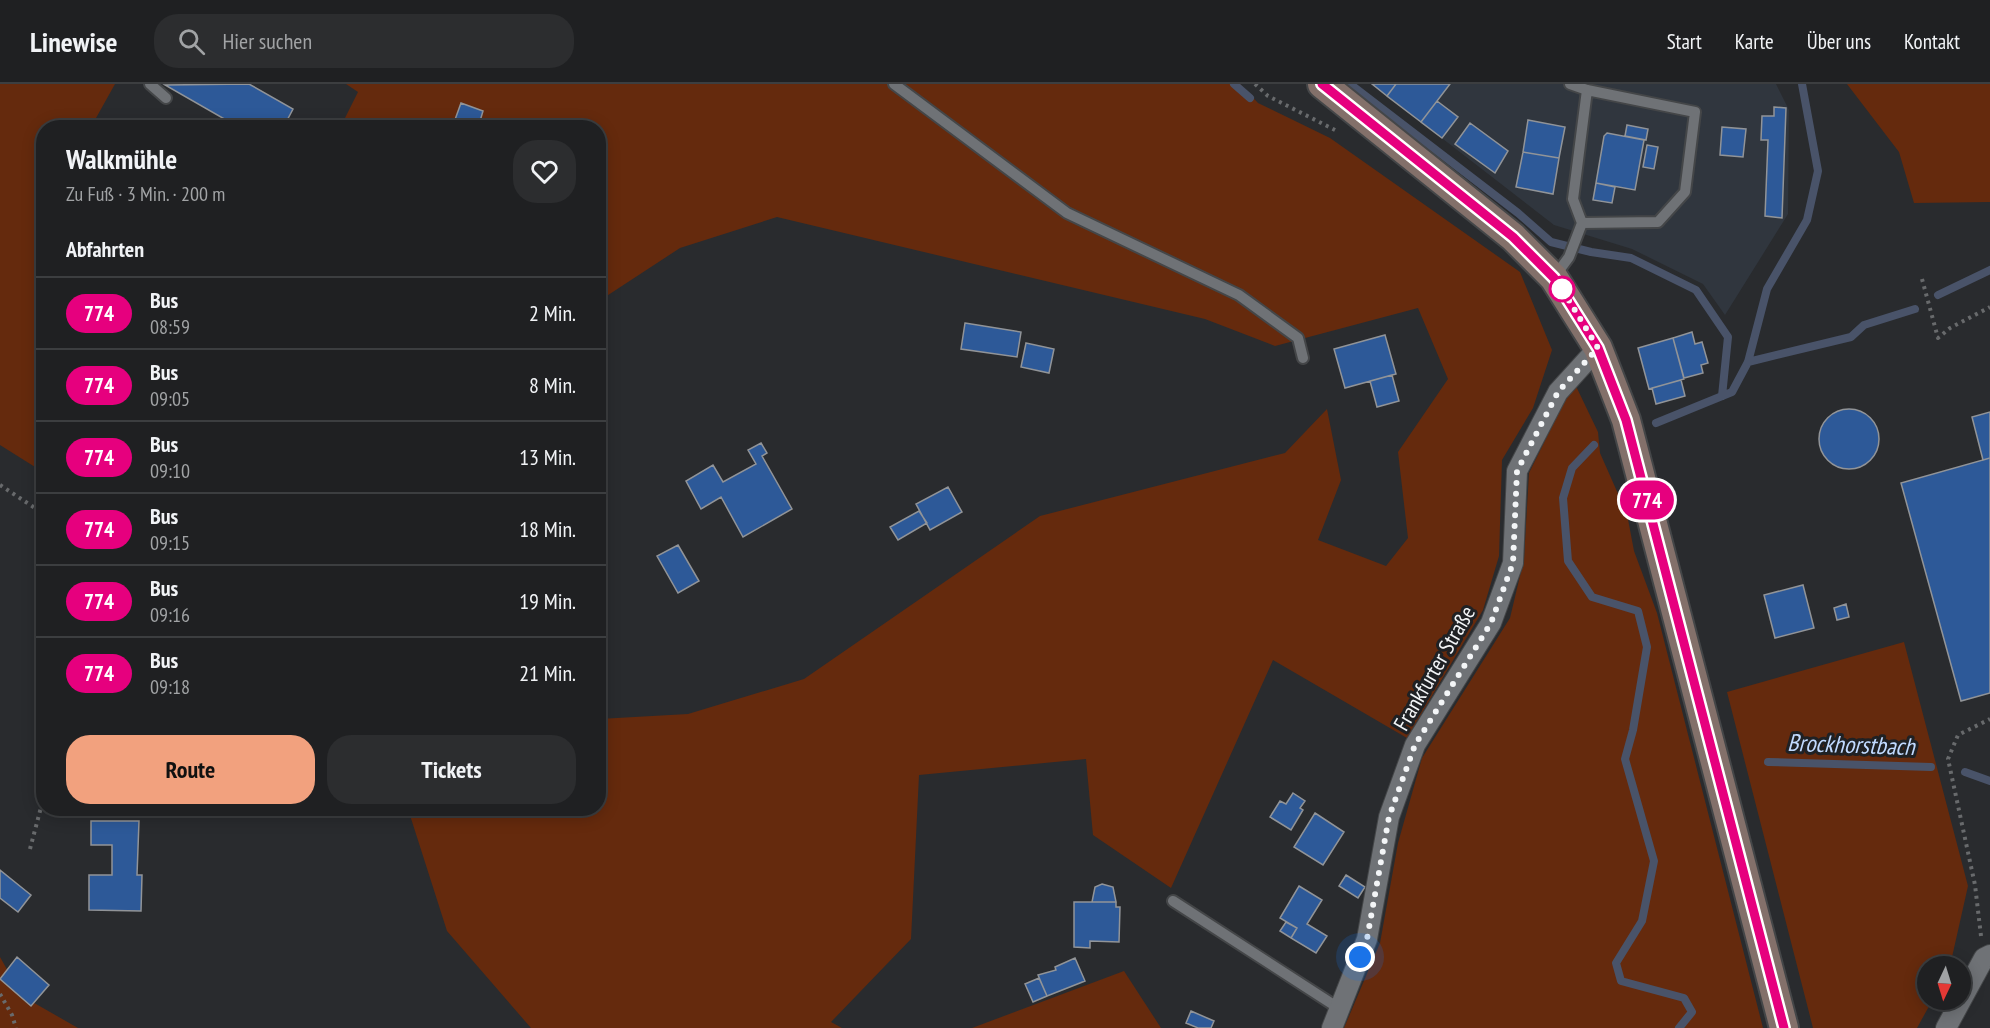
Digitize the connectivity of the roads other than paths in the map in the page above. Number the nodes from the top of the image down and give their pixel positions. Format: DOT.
graph roads {
  1 [pos="150,84"];
  2 [pos="894,84"];
  3 [pos="1322,84"];
  4 [pos="1570,84"];
  5 [pos="1587,90"];
  6 [pos="166,98"];
  7 [pos="1582,223"];
  8 [pos="1561,267"];
  9 [pos="1598,348"];
  10 [pos="1303,358"];
  11 [pos="1173,901"];
  12 [pos="1987,957"];
  13 [pos="1340,1009"];
  14 [pos="1332,1028"];
  15 [pos="1784,1028"];
  16 [pos="1946,1028"];
  1 -- 6 [label="lane"];
  2 -- 10 [label="lane"];
  3 -- 8 [label="main road"];
  4 -- 5 [label="lane"];
  5 -- 7 [label="lane"];
  5 -- 7 [label="lane"];
  7 -- 8 [label="lane"];
  8 -- 9 [label="main road"];
  9 -- 13 [label="street, Frankfurter Straße"];
  9 -- 15 [label="main road"];
  11 -- 13 [label="lane"];
  12 -- 16 [label="street"];
  13 -- 14 [label="street, Frankfurter Straße"];
}
